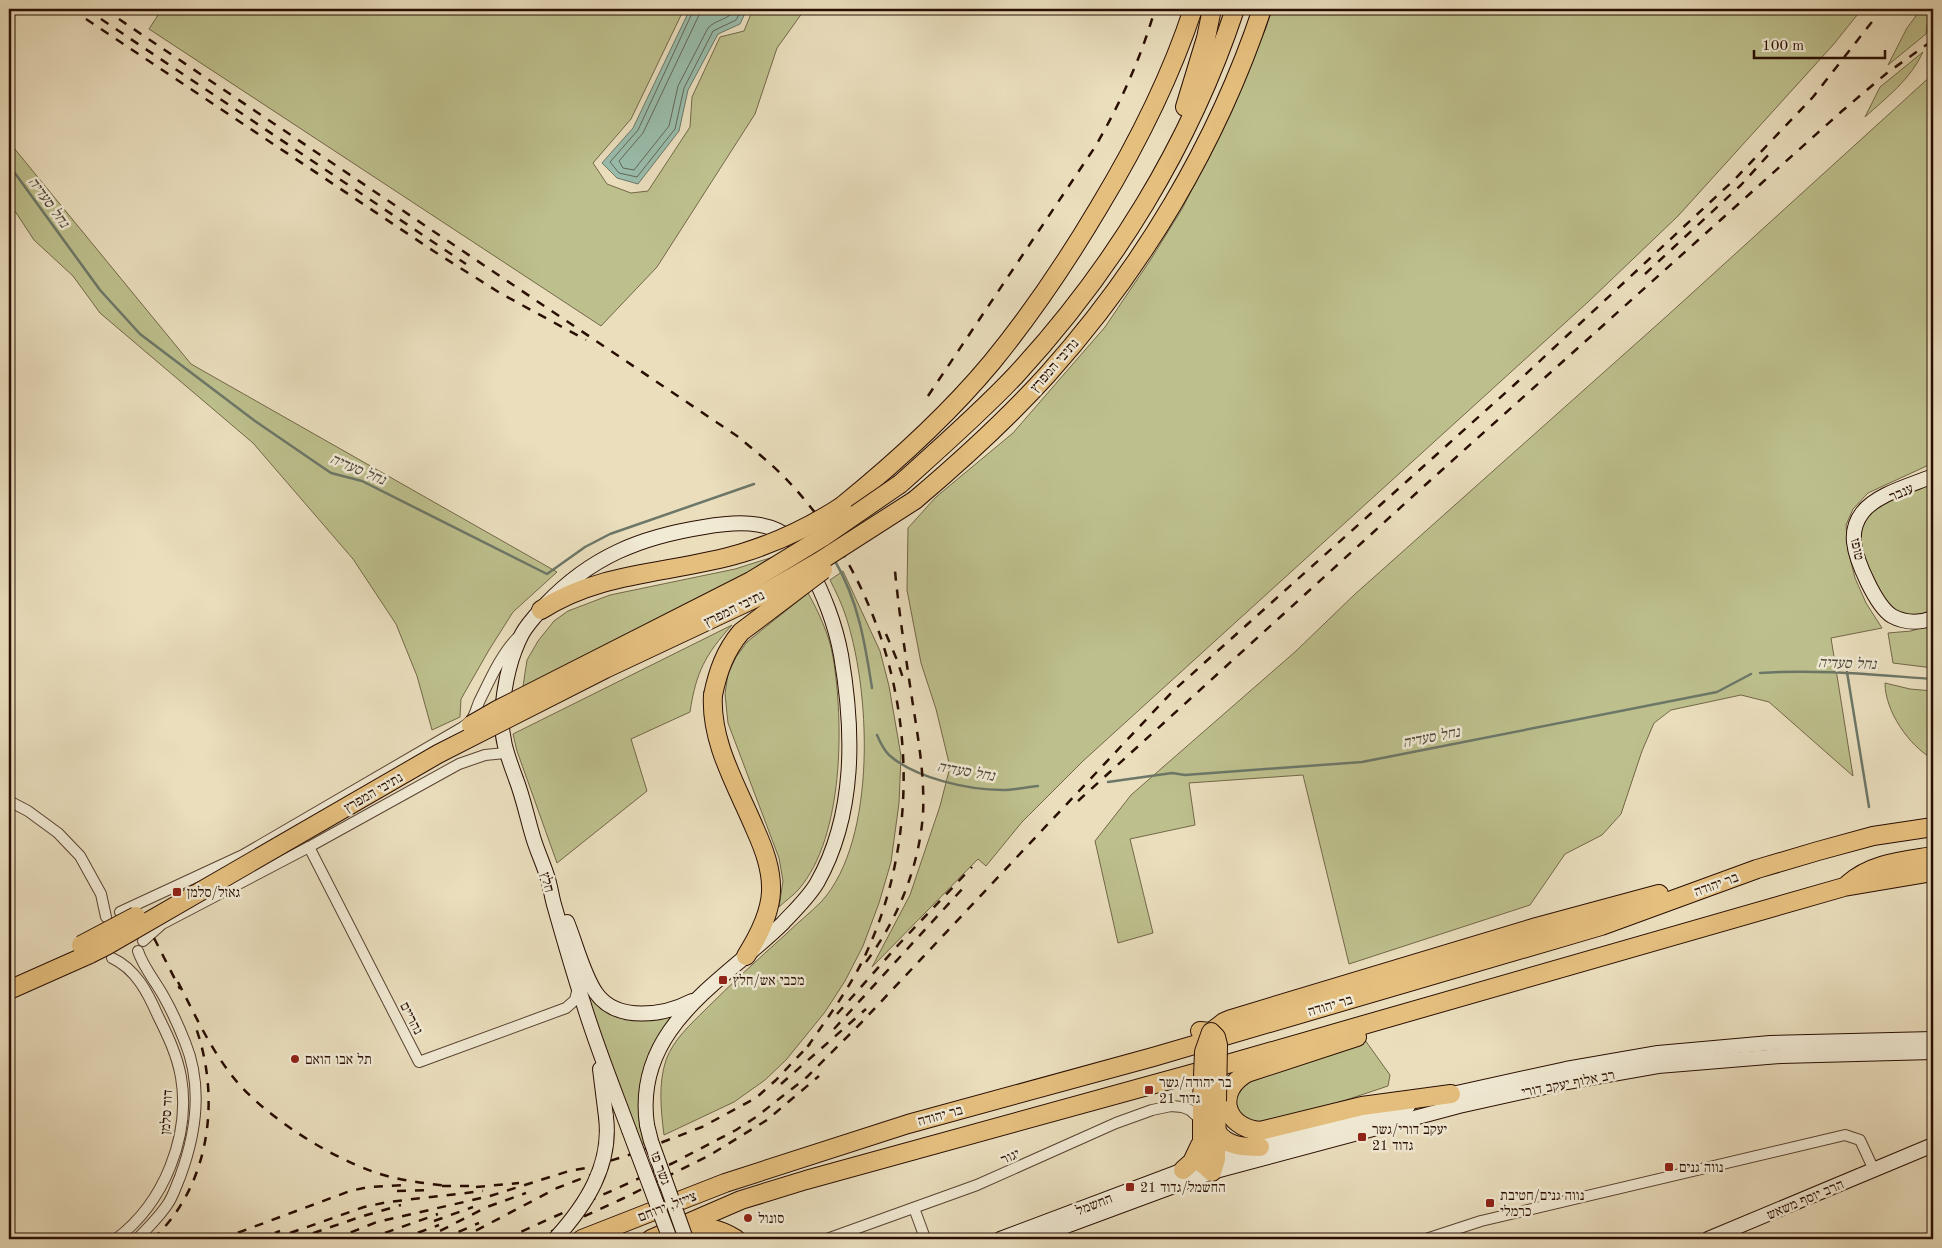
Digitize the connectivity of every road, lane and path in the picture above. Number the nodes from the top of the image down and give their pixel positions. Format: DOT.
graph roads {
  1 [pos="1180,9"];
  2 [pos="1193,9"];
  3 [pos="1212,9"];
  4 [pos="1235,9"];
  5 [pos="1262,9"];
  6 [pos="1124,165"];
  7 [pos="1136,218"];
  8 [pos="1933,477"];
  9 [pos="915,500"];
  10 [pos="540,610"];
  11 [pos="1933,618"];
  12 [pos="523,632"];
  13 [pos="505,753"];
  14 [pos="9,801"];
  15 [pos="1933,827"];
  16 [pos="309,847"];
  17 [pos="244,855"];
  18 [pos="1933,856"];
  19 [pos="1756,869"];
  20 [pos="1933,872"];
  21 [pos="548,881"];
  22 [pos="1844,887"];
  23 [pos="120,912"];
  24 [pos="106,917"];
  25 [pos="162,924"];
  26 [pos="140,946"];
  27 [pos="85,949"];
  28 [pos="746,956"];
  29 [pos="112,958"];
  30 [pos="1538,976"];
  31 [pos="9,978"];
  32 [pos="578,984"];
  33 [pos="9,990"];
  34 [pos="699,997"];
  35 [pos="566,1008"];
  36 [pos="586,1012"];
  37 [pos="1211,1032"];
  38 [pos="1933,1039"];
  39 [pos="598,1048"];
  40 [pos="1933,1052"];
  41 [pos="1451,1094"];
  42 [pos="1209,1101"];
  43 [pos="1201,1120"];
  44 [pos="908,1124"];
  45 [pos="629,1130"];
  46 [pos="1217,1132"];
  47 [pos="1202,1142"];
  48 [pos="1933,1145"];
  49 [pos="1260,1147"];
  50 [pos="1210,1165"];
  51 [pos="1183,1170"];
  52 [pos="1874,1170"];
  53 [pos="725,1183"];
  54 [pos="914,1208"];
  55 [pos="677,1236"];
  56 [pos="116,1239"];
  57 [pos="137,1239"];
  58 [pos="555,1239"];
  59 [pos="582,1239"];
  60 [pos="651,1239"];
  61 [pos="736,1239"];
  62 [pos="827,1239"];
  63 [pos="921,1239"];
  64 [pos="1000,1239"];
  65 [pos="1031,1239"];
  66 [pos="1426,1239"];
  67 [pos="1708,1239"];
  1 -- 6 [label="highway"];
  2 -- 6 [label="highway"];
  3 -- 7 [label="highway"];
  4 -- 7 [label="highway, נתיבי המפרץ"];
  5 -- 9 [label="highway, נתיבי המפרץ"];
  6 -- 10 [label="highway, bridge"];
  7 -- 27 [label="highway, נתיבי המפרץ, bridge"];
  8 -- 11 [label="street, טופז"];
  9 -- 27 [label="highway, נתיבי המפרץ, bridge"];
  9 -- 28 [label="highway, bridge"];
  10 -- 12 [label="street, חלץ"];
  10 -- 28 [label="street, חלץ"];
  12 -- 13 [label="street, חלץ"];
  12 -- 17 [label="street"];
  13 -- 16 [label="street"];
  13 -- 21 [label="street, חלץ"];
  14 -- 24 [label="street"];
  15 -- 19 [label="highway, בר יהודה"];
  16 -- 25 [label="street"];
  16 -- 35 [label="street, נהריים"];
  17 -- 23 [label="street"];
  17 -- 25 [label="street"];
  18 -- 22 [label="highway"];
  19 -- 37 [label="highway"];
  19 -- 44 [label="highway, בר יהודה"];
  20 -- 22 [label="highway"];
  21 -- 32 [label="street, חלץ"];
  21 -- 34 [label="street"];
  22 -- 30 [label="highway, בר יהודה"];
  23 -- 24 [label="street"];
  23 -- 26 [label="street"];
  24 -- 29 [label="street"];
  25 -- 26 [label="street"];
  26 -- 29 [label="street"];
  26 -- 57 [label="street, דוד סלמן"];
  27 -- 31 [label="highway, נתיבי המפרץ"];
  27 -- 33 [label="highway, נתיבי המפרץ"];
  28 -- 34 [label="street, חלץ"];
  29 -- 56 [label="street, דוד סלמן"];
  30 -- 41 [label="highway"];
  30 -- 55 [label="highway, בר יהודה"];
  32 -- 35 [label="street"];
  32 -- 36 [label="street, חלץ"];
  34 -- 55 [label="street, גשר פז, bridge"];
  35 -- 36 [label="street"];
  36 -- 39 [label="street, חלץ"];
  37 -- 42 [label="highway, bridge"];
  37 -- 44 [label="highway"];
  38 -- 41 [label="street, רב אלוף יעקב דורי"];
  39 -- 45 [label="street, חלץ"];
  39 -- 58 [label="street, bridge"];
  40 -- 50 [label="street, רב אלוף יעקב דורי"];
  41 -- 49 [label="street, רב אלוף יעקב דורי"];
  42 -- 43 [label="highway"];
  42 -- 46 [label="highway"];
  43 -- 47 [label="highway"];
  43 -- 54 [label="street, יגור"];
  44 -- 53 [label="highway, בר יהודה"];
  45 -- 55 [label="street, גשר פז, bridge"];
  46 -- 49 [label="highway"];
  46 -- 50 [label="highway"];
  47 -- 50 [label="highway"];
  47 -- 51 [label="highway"];
  48 -- 52 [label="street"];
  49 -- 50 [label="street, רב אלוף יעקב דורי"];
  50 -- 51 [label="street, החשמל"];
  50 -- 65 [label="street, החשמל"];
  51 -- 64 [label="street, החשמל"];
  52 -- 66 [label="street"];
  52 -- 67 [label="street, הרב יוסף משאש"];
  53 -- 59 [label="highway, צייזל, ירוחם"];
  54 -- 62 [label="street, יגור"];
  54 -- 63 [label="street"];
  55 -- 60 [label="highway, בר יהודה"];
  55 -- 61 [label="highway"];
}
